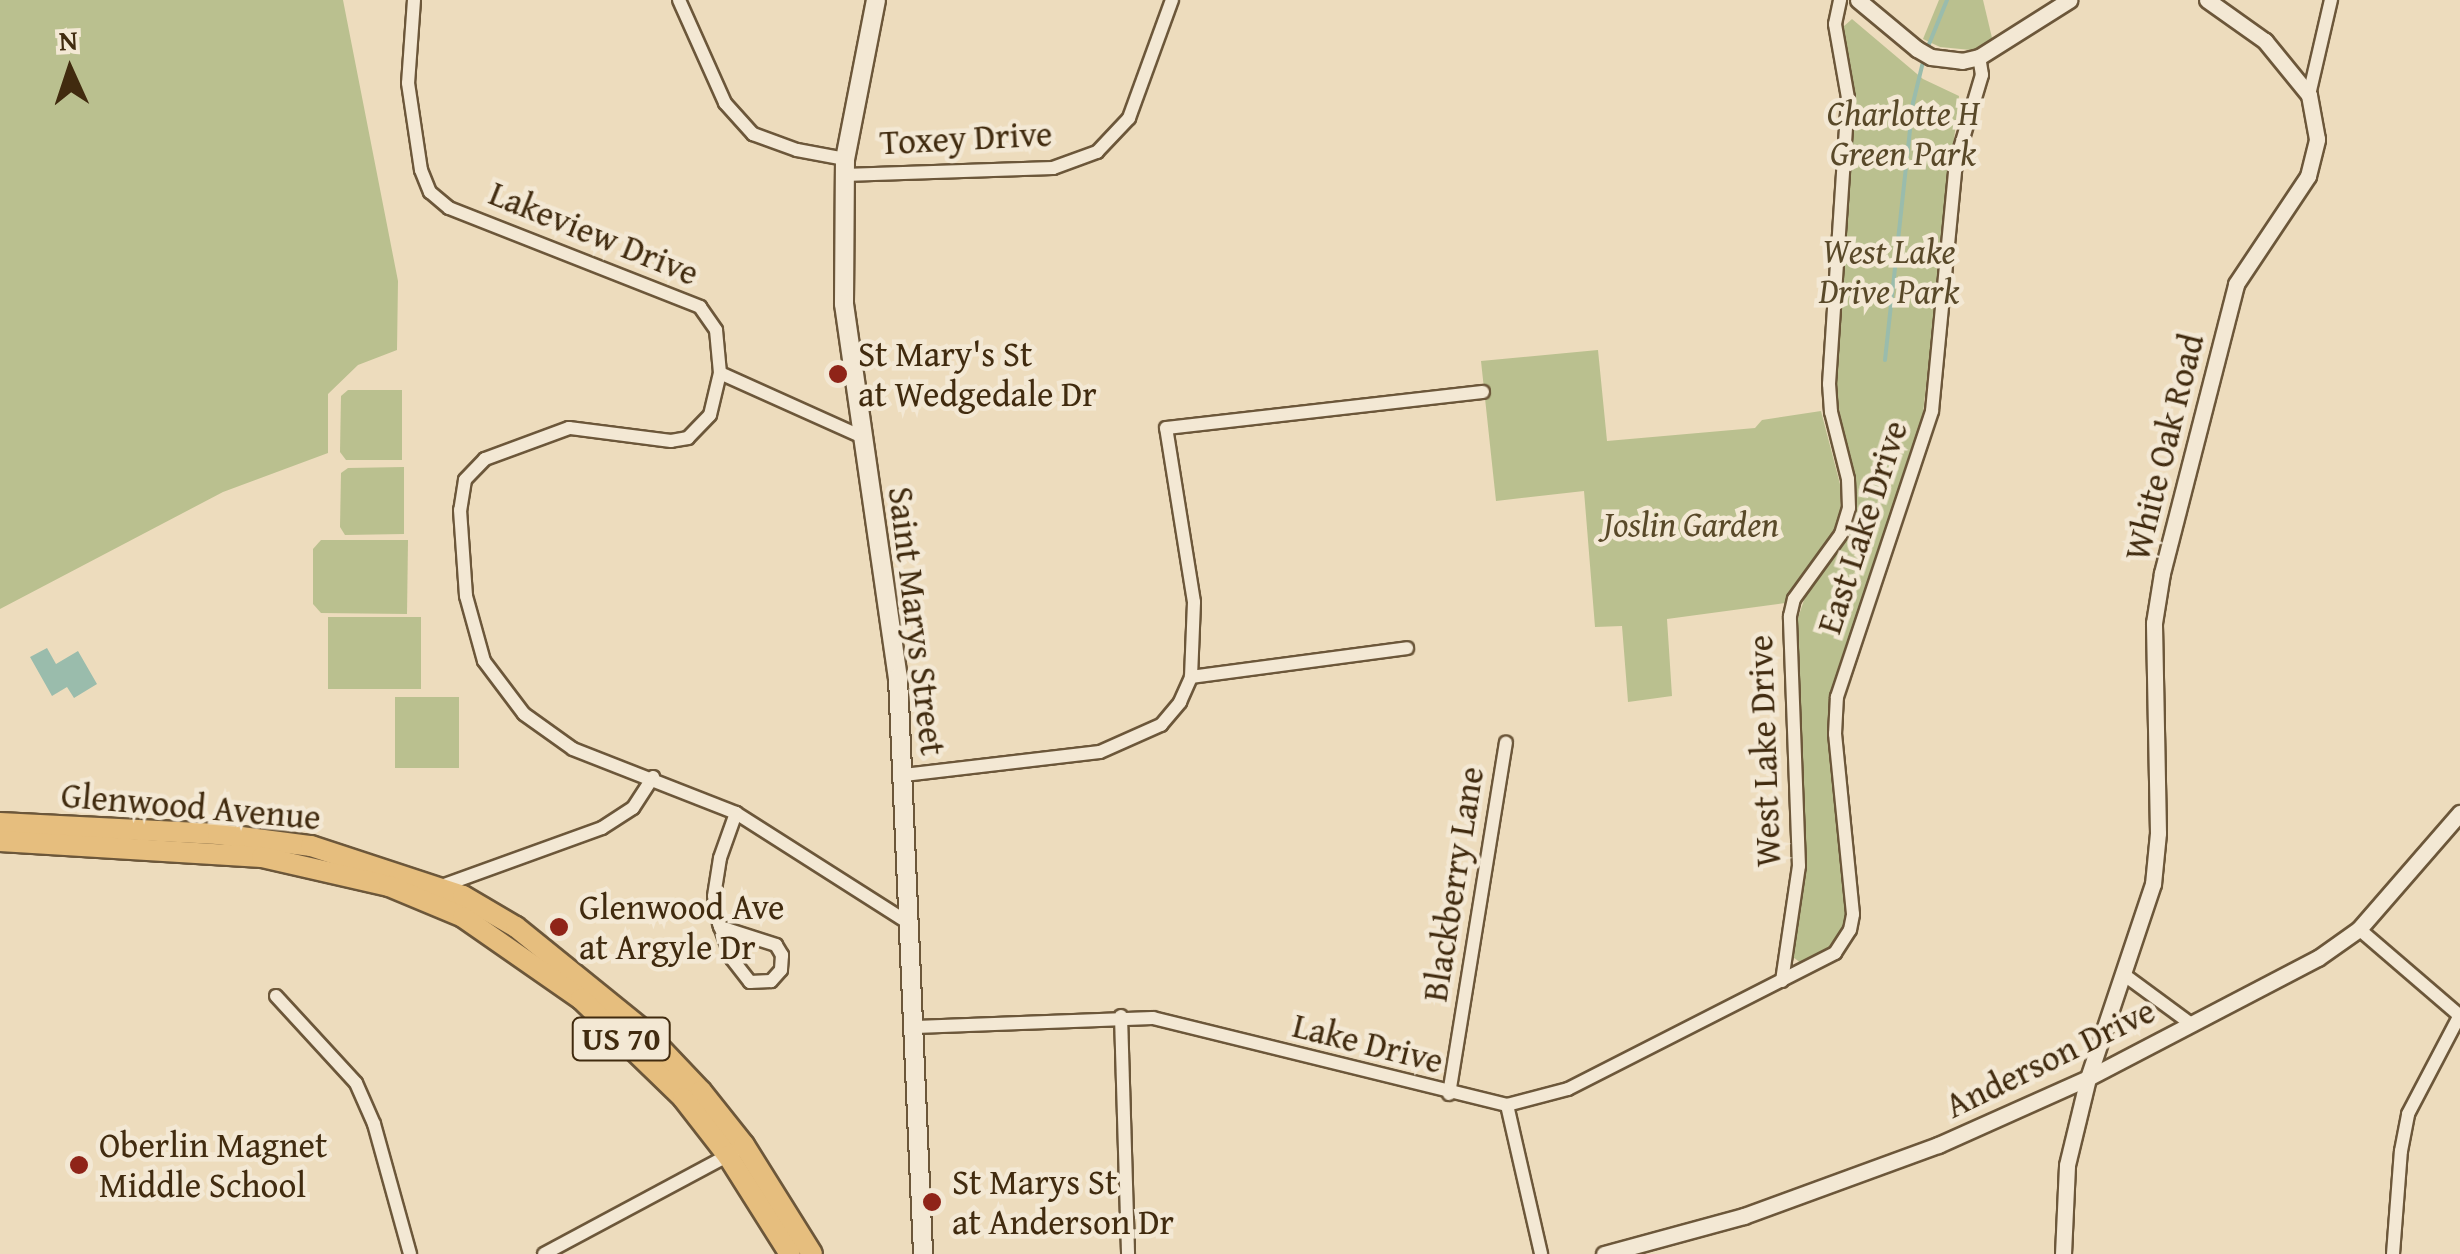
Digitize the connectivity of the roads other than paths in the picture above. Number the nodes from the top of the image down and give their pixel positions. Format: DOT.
graph roads {
  1 [pos="414,0"];
  2 [pos="679,0"];
  3 [pos="876,0"];
  4 [pos="1172,0"];
  5 [pos="1840,0"];
  6 [pos="1858,0"];
  7 [pos="2069,0"];
  8 [pos="2207,0"];
  9 [pos="2330,0"];
  10 [pos="1979,57"];
  11 [pos="2309,95"];
  12 [pos="844,167"];
  13 [pos="720,373"];
  14 [pos="1483,392"];
  15 [pos="860,436"];
  16 [pos="1407,648"];
  17 [pos="1191,677"];
  18 [pos="1506,743"];
  19 [pos="904,775"];
  20 [pos="653,777"];
  21 [pos="736,813"];
  22 [pos="2460,813"];
  23 [pos="0,823"];
  24 [pos="0,841"];
  25 [pos="435,893"];
  26 [pos="910,924"];
  27 [pos="720,927"];
  28 [pos="2359,929"];
  29 [pos="2123,974"];
  30 [pos="1782,982"];
  31 [pos="276,996"];
  32 [pos="2460,1015"];
  33 [pos="1120,1016"];
  34 [pos="2191,1024"];
  35 [pos="915,1027"];
  36 [pos="2088,1078"];
  37 [pos="1448,1094"];
  38 [pos="1507,1105"];
  39 [pos="736,1151"];
  40 [pos="410,1254"];
  41 [pos="544,1254"];
  42 [pos="790,1254"];
  43 [pos="812,1254"];
  44 [pos="923,1254"];
  45 [pos="1128,1254"];
  46 [pos="1540,1254"];
  47 [pos="1604,1254"];
  48 [pos="2063,1254"];
  49 [pos="2393,1254"];
  1 -- 13 [label="street, Lakeview Drive"];
  2 -- 12 [label="street, Toxey Drive"];
  3 -- 12 [label="main road, Saint Marys Street"];
  4 -- 12 [label="street, Toxey Drive"];
  5 -- 30 [label="street, West Lake Drive"];
  6 -- 10 [label="street"];
  7 -- 10 [label="street"];
  8 -- 11 [label="street"];
  9 -- 11 [label="street"];
  10 -- 30 [label="street, East Lake Drive"];
  11 -- 29 [label="street, White Oak Road"];
  12 -- 15 [label="main road, Saint Marys Street"];
  13 -- 15 [label="street"];
  13 -- 20 [label="street, Lakeview Drive"];
  14 -- 17 [label="street"];
  15 -- 19 [label="main road, Saint Marys Street"];
  16 -- 17 [label="street"];
  17 -- 19 [label="street"];
  18 -- 37 [label="street, Blackberry Lane"];
  19 -- 26 [label="main road, Saint Marys Street"];
  20 -- 21 [label="street, Lakeview Drive"];
  20 -- 25 [label="street"];
  21 -- 26 [label="street, Lakeview Drive"];
  21 -- 27 [label="street"];
  22 -- 28 [label="street, Anderson Drive"];
  23 -- 25 [label="main road, Glenwood Avenue / US 70"];
  24 -- 25 [label="main road, Glenwood Avenue / US 70"];
  25 -- 39 [label="main road, Glenwood Avenue / US 70"];
  26 -- 35 [label="main road, Saint Marys Street"];
  27 -- 27 [label="street"];
  28 -- 32 [label="street"];
  28 -- 34 [label="street, Anderson Drive"];
  29 -- 34 [label="street"];
  29 -- 36 [label="street, White Oak Road"];
  30 -- 38 [label="street, Lake Drive"];
  31 -- 40 [label="street"];
  32 -- 49 [label="street"];
  33 -- 35 [label="street, Lake Drive"];
  33 -- 37 [label="street, Lake Drive"];
  33 -- 45 [label="street"];
  34 -- 36 [label="street, Anderson Drive"];
  35 -- 44 [label="main road, Saint Marys Street"];
  36 -- 47 [label="street, Anderson Drive"];
  36 -- 48 [label="street, White Oak Road"];
  37 -- 38 [label="street, Lake Drive"];
  38 -- 46 [label="street"];
  39 -- 41 [label="street"];
  39 -- 42 [label="main road, Glenwood Avenue / US 70"];
  39 -- 43 [label="main road, Glenwood Avenue / US 70"];
}
